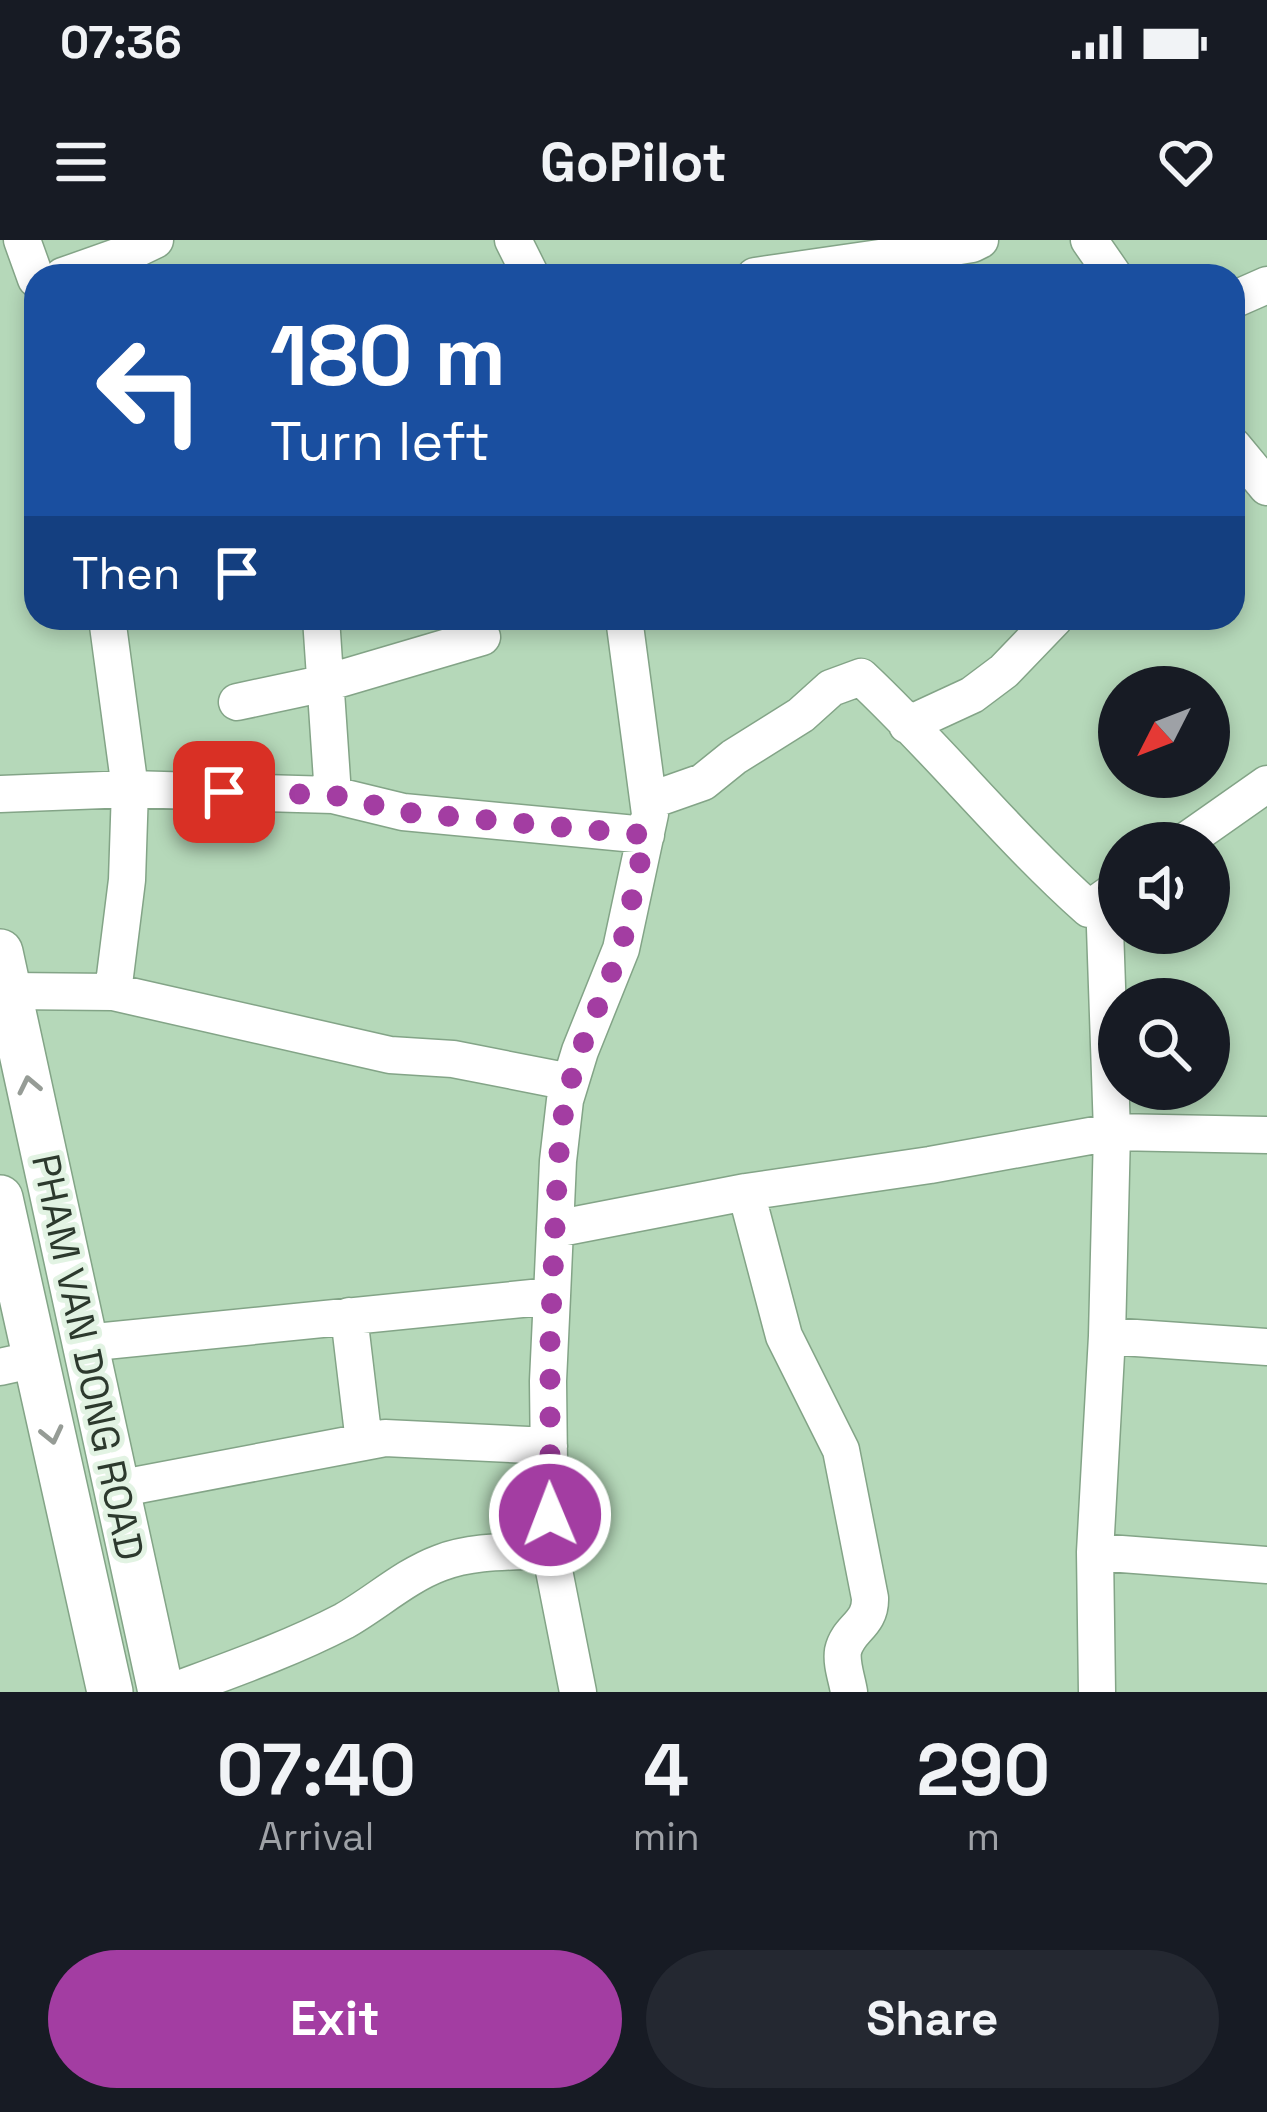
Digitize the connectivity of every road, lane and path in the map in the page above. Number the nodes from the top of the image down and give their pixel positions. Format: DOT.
graph roads {
  1 [pos="155,240"];
  2 [pos="980,240"];
  3 [pos="97,264"];
  4 [pos="838,264"];
  5 [pos="109,630"];
  6 [pos="322,630"];
  7 [pos="625,630"];
  8 [pos="1043,630"];
  9 [pos="482,637"];
  10 [pos="326,683"];
  11 [pos="237,702"];
  12 [pos="908,725"];
  13 [pos="1267,784"];
  14 [pos="130,789"];
  15 [pos="0,794"];
  16 [pos="333,795"];
  17 [pos="647,818"];
  18 [pos="1213,822"];
  19 [pos="1098,902"];
  20 [pos="1111,954"];
  21 [pos="4,972"];
  22 [pos="113,992"];
  23 [pos="570,1082"];
  24 [pos="1112,1132"];
  25 [pos="1267,1135"];
  26 [pos="746,1192"];
  27 [pos="0,1198"];
  28 [pos="555,1229"];
  29 [pos="552,1295"];
  30 [pos="349,1316"];
  31 [pos="1107,1336"];
  32 [pos="85,1343"];
  33 [pos="1267,1347"];
  34 [pos="18,1363"];
  35 [pos="364,1442"];
  36 [pos="549,1447"];
  37 [pos="117,1490"];
  38 [pos="550,1550"];
  39 [pos="1095,1552"];
  40 [pos="1267,1564"];
  41 [pos="110,1692"];
  42 [pos="161,1692"];
  43 [pos="171,1692"];
  44 [pos="578,1692"];
  45 [pos="849,1692"];
  46 [pos="1096,1692"];
  1 -- 3 [label="street"];
  2 -- 4 [label="street"];
  5 -- 14 [label="street"];
  6 -- 10 [label="street"];
  7 -- 17 [label="street"];
  8 -- 12 [label="street"];
  9 -- 10 [label="street"];
  10 -- 11 [label="street"];
  10 -- 16 [label="street"];
  12 -- 17 [label="street"];
  12 -- 19 [label="street"];
  13 -- 18 [label="street"];
  14 -- 15 [label="street"];
  14 -- 16 [label="street"];
  14 -- 22 [label="street"];
  16 -- 17 [label="street"];
  17 -- 23 [label="street"];
  20 -- 24 [label="street"];
  21 -- 22 [label="street"];
  32 -- 21 [label="main road, PHAM VAN DONG ROAD, one-way"];
  22 -- 23 [label="street"];
  23 -- 28 [label="street"];
  24 -- 25 [label="street"];
  24 -- 26 [label="street"];
  24 -- 31 [label="street"];
  26 -- 28 [label="street"];
  26 -- 45 [label="street"];
  27 -- 34 [label="main road, PHAM VAN DONG ROAD"];
  28 -- 29 [label="street"];
  29 -- 30 [label="street"];
  29 -- 36 [label="street"];
  30 -- 32 [label="street"];
  30 -- 35 [label="street"];
  31 -- 33 [label="street"];
  31 -- 39 [label="street"];
  32 -- 37 [label="main road, PHAM VAN DONG ROAD"];
  34 -- 41 [label="main road, PHAM VAN DONG ROAD, one-way"];
  35 -- 36 [label="street"];
  35 -- 37 [label="street"];
  36 -- 38 [label="street"];
  37 -- 42 [label="main road, PHAM VAN DONG ROAD"];
  38 -- 43 [label="street"];
  38 -- 44 [label="street"];
  39 -- 40 [label="street"];
  39 -- 46 [label="street"];
}
